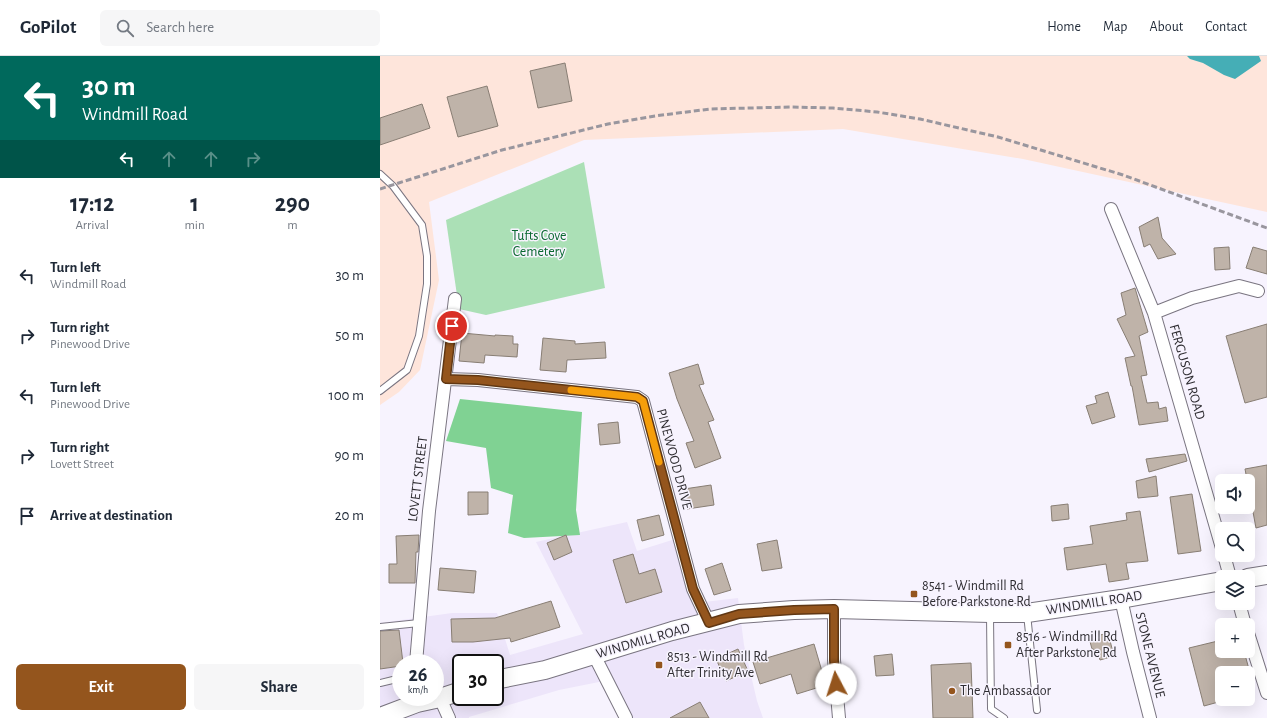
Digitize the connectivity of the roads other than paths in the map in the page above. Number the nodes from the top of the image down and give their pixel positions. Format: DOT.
graph roads {
  1 [pos="380,174"];
  2 [pos="1111,209"];
  3 [pos="1258,291"];
  4 [pos="455,299"];
  5 [pos="1154,313"];
  6 [pos="446,379"];
  7 [pos="380,391"];
  8 [pos="1215,524"];
  9 [pos="1267,575"];
  10 [pos="1255,577"];
  11 [pos="1215,582"];
  12 [pos="1121,599"];
  13 [pos="834,609"];
  14 [pos="990,613"];
  15 [pos="1027,613"];
  16 [pos="419,623"];
  17 [pos="709,623"];
  18 [pos="380,627"];
  19 [pos="417,654"];
  20 [pos="594,655"];
  21 [pos="1255,655"];
  22 [pos="504,678"];
  23 [pos="392,680"];
  24 [pos="380,683"];
  25 [pos="1267,693"];
  26 [pos="404,706"];
  27 [pos="444,706"];
  28 [pos="1037,710"];
  29 [pos="380,717"];
  30 [pos="449,718"];
  31 [pos="626,718"];
  32 [pos="839,718"];
  33 [pos="1004,718"];
  34 [pos="1150,718"];
  1 -- 7 [label="lane"];
  2 -- 5 [label="street, FERGUSON ROAD"];
  3 -- 5 [label="street"];
  4 -- 6 [label="street, LOVETT STREET"];
  5 -- 8 [label="street, FERGUSON ROAD"];
  6 -- 16 [label="street, LOVETT STREET"];
  6 -- 17 [label="street, PINEWOOD DRIVE"];
  9 -- 10 [label="main road"];
  11 -- 12 [label="main road, WINDMILL ROAD"];
  12 -- 15 [label="main road, WINDMILL ROAD"];
  12 -- 34 [label="street, STONE AVENUE"];
  13 -- 14 [label="main road, WINDMILL ROAD"];
  13 -- 17 [label="main road, WINDMILL ROAD"];
  13 -- 32 [label="street"];
  14 -- 15 [label="main road, WINDMILL ROAD"];
  14 -- 33 [label="lane"];
  15 -- 28 [label="lane"];
  16 -- 18 [label="lane"];
  16 -- 19 [label="street, LOVETT STREET"];
  17 -- 20 [label="main road, WINDMILL ROAD"];
  20 -- 22 [label="main road, WINDMILL ROAD"];
  20 -- 31 [label="street"];
  21 -- 25 [label="street"];
  23 -- 24 [label="lane"];
  26 -- 29 [label="main road"];
  27 -- 30 [label="street"];
}
